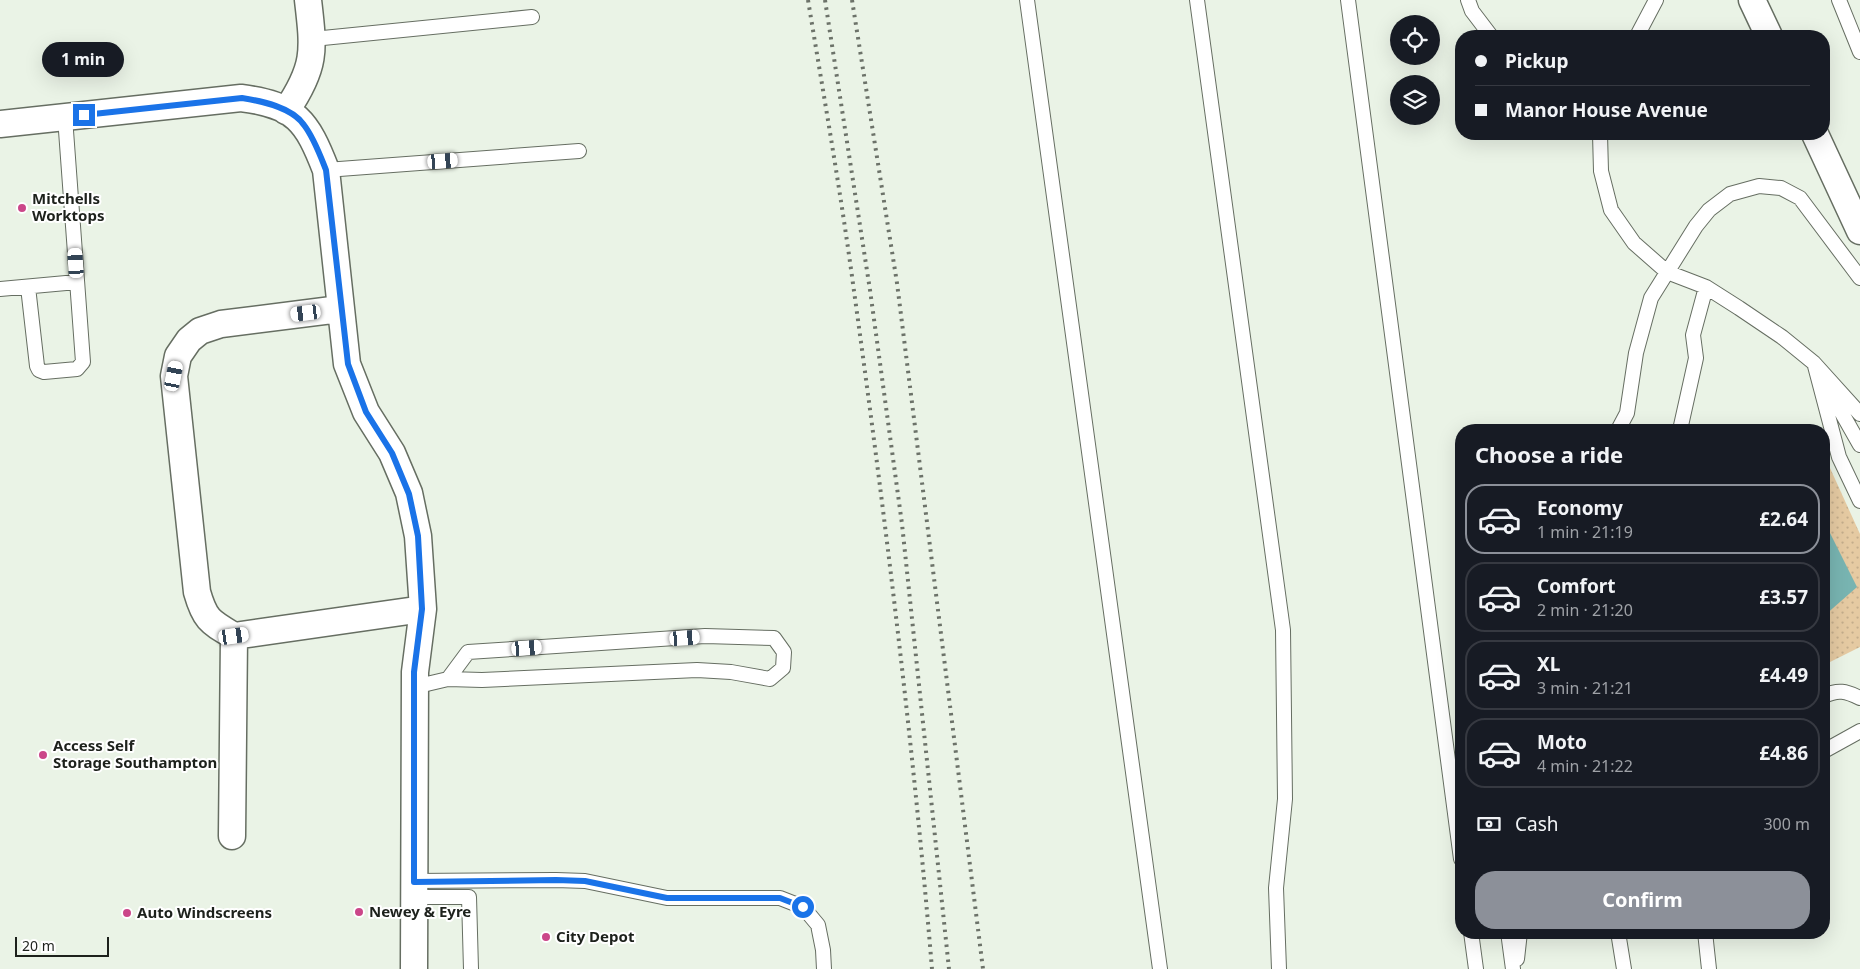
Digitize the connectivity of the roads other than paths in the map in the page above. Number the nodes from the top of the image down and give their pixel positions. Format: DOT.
graph roads {
  1 [pos="308,0"];
  2 [pos="1027,0"];
  3 [pos="1197,0"];
  4 [pos="1348,0"];
  5 [pos="1468,0"];
  6 [pos="1656,0"];
  7 [pos="1752,0"];
  8 [pos="1839,0"];
  9 [pos="532,17"];
  10 [pos="1486,30"];
  11 [pos="1640,30"];
  12 [pos="1766,30"];
  13 [pos="313,39"];
  14 [pos="1860,52"];
  15 [pos="286,110"];
  16 [pos="65,117"];
  17 [pos="0,124"];
  18 [pos="1600,140"];
  19 [pos="1818,140"];
  20 [pos="579,151"];
  21 [pos="326,170"];
  22 [pos="1860,231"];
  23 [pos="1667,272"];
  24 [pos="1860,278"];
  25 [pos="77,282"];
  26 [pos="28,287"];
  27 [pos="1706,288"];
  28 [pos="0,289"];
  29 [pos="340,309"];
  30 [pos="1814,363"];
  31 [pos="1860,414"];
  32 [pos="1621,424"];
  33 [pos="1681,424"];
  34 [pos="1860,445"];
  35 [pos="1860,501"];
  36 [pos="422,609"];
  37 [pos="234,636"];
  38 [pos="448,679"];
  39 [pos="414,687"];
  40 [pos="1830,693"];
  41 [pos="1860,698"];
  42 [pos="1860,731"];
  43 [pos="1830,748"];
  44 [pos="1455,813"];
  45 [pos="232,836"];
  46 [pos="414,889"];
  47 [pos="1472,939"];
  48 [pos="1509,939"];
  49 [pos="1519,939"];
  50 [pos="1619,939"];
  51 [pos="1706,939"];
  52 [pos="414,969"];
  53 [pos="471,969"];
  54 [pos="824,969"];
  55 [pos="1160,969"];
  56 [pos="1279,969"];
  57 [pos="1476,969"];
  58 [pos="1514,969"];
  59 [pos="1624,969"];
  60 [pos="1709,969"];
  1 -- 13 [label="street"];
  2 -- 55 [label="lane"];
  3 -- 56 [label="lane"];
  4 -- 44 [label="lane"];
  5 -- 10 [label="lane"];
  6 -- 11 [label="lane"];
  7 -- 12 [label="street"];
  8 -- 14 [label="lane"];
  9 -- 13 [label="lane"];
  13 -- 15 [label="street"];
  15 -- 16 [label="street"];
  15 -- 21 [label="street"];
  16 -- 17 [label="street"];
  16 -- 25 [label="lane"];
  18 -- 23 [label="lane"];
  19 -- 22 [label="street"];
  20 -- 21 [label="lane"];
  21 -- 29 [label="street"];
  23 -- 24 [label="lane"];
  23 -- 27 [label="lane"];
  23 -- 32 [label="lane"];
  25 -- 26 [label="lane"];
  25 -- 26 [label="lane"];
  26 -- 28 [label="lane"];
  27 -- 30 [label="lane"];
  27 -- 33 [label="lane"];
  29 -- 36 [label="street"];
  29 -- 37 [label="street"];
  30 -- 31 [label="lane"];
  30 -- 34 [label="lane"];
  30 -- 35 [label="lane"];
  36 -- 37 [label="street"];
  36 -- 39 [label="street"];
  37 -- 45 [label="street"];
  38 -- 38 [label="lane"];
  38 -- 39 [label="lane"];
  39 -- 46 [label="street"];
  40 -- 41 [label="lane"];
  42 -- 43 [label="lane"];
  46 -- 52 [label="street"];
  46 -- 53 [label="lane"];
  46 -- 54 [label="lane"];
  47 -- 57 [label="lane"];
  48 -- 58 [label="lane"];
  49 -- 58 [label="lane"];
  50 -- 59 [label="lane"];
  51 -- 60 [label="lane"];
}
